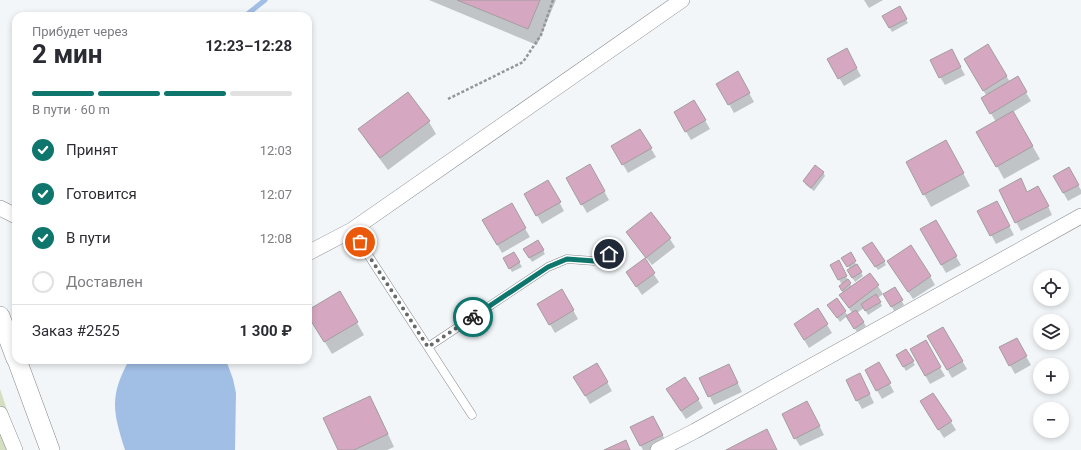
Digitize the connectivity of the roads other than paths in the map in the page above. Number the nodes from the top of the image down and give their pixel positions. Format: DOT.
graph roads {
  1 [pos="682,0"];
  2 [pos="0,208"];
  3 [pos="12,214"];
  4 [pos="1081,216"];
  5 [pos="352,230"];
  6 [pos="312,251"];
  7 [pos="609,254"];
  8 [pos="0,316"];
  9 [pos="428,347"];
  10 [pos="12,348"];
  11 [pos="18,364"];
  12 [pos="0,414"];
  13 [pos="472,415"];
  14 [pos="15,450"];
  15 [pos="50,450"];
  16 [pos="658,450"];
  1 -- 5 [label="street"];
  2 -- 3 [label="street"];
  4 -- 16 [label="street"];
  5 -- 6 [label="street"];
  5 -- 9 [label="lane"];
  7 -- 9 [label="lane"];
  8 -- 10 [label="street"];
  9 -- 13 [label="lane"];
  11 -- 15 [label="street"];
  12 -- 14 [label="street"];
}
